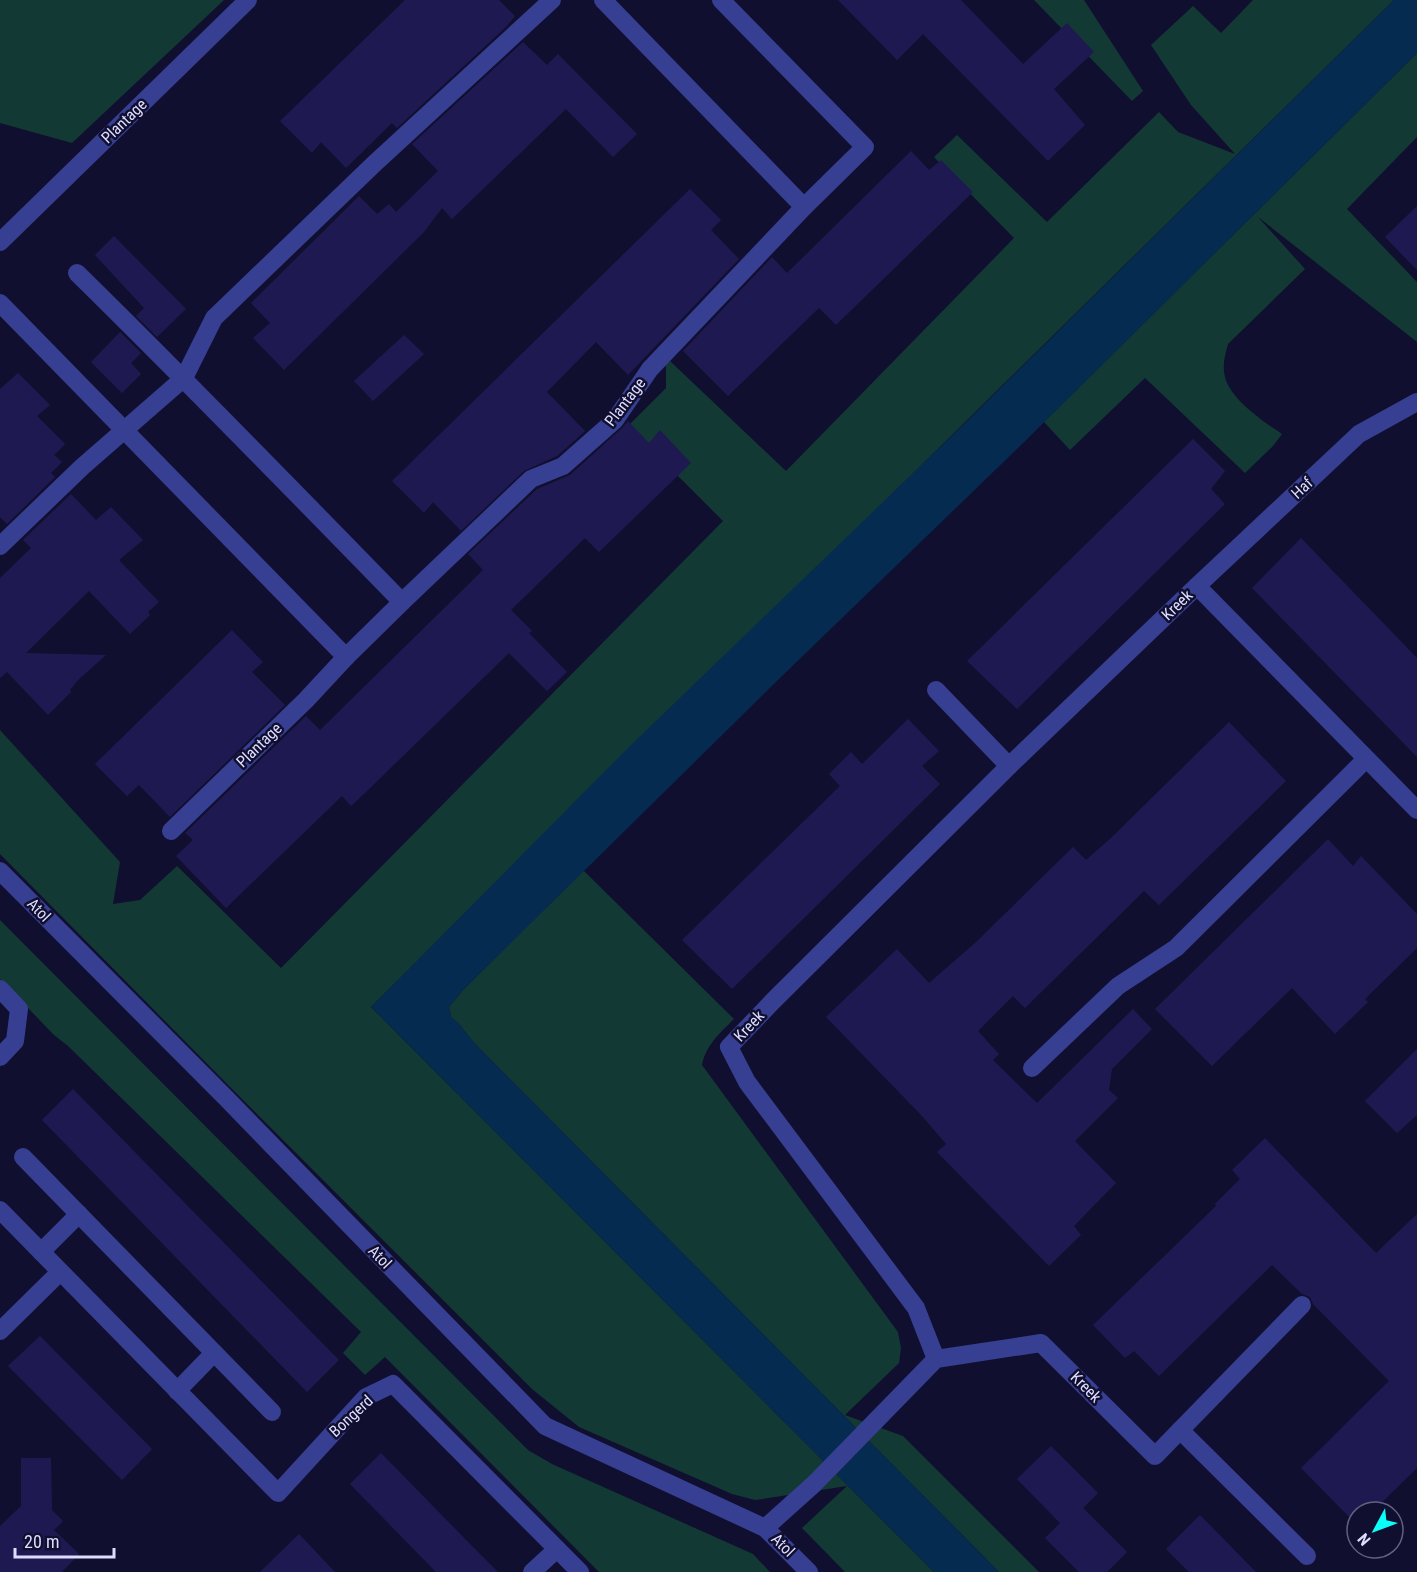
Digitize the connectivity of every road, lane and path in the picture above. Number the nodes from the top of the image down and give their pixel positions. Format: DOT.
graph roads {
  1 [pos="248,0"];
  2 [pos="552,0"];
  3 [pos="603,0"];
  4 [pos="721,0"];
  5 [pos="804,207"];
  6 [pos="0,242"];
  7 [pos="77,273"];
  8 [pos="0,303"];
  9 [pos="184,378"];
  10 [pos="1417,402"];
  11 [pos="124,429"];
  12 [pos="0,546"];
  13 [pos="1197,586"];
  14 [pos="402,602"];
  15 [pos="346,657"];
  16 [pos="936,690"];
  17 [pos="1366,759"];
  18 [pos="1009,766"];
  19 [pos="1417,810"];
  20 [pos="171,831"];
  21 [pos="0,871"];
  22 [pos="0,990"];
  23 [pos="0,1057"];
  24 [pos="1032,1068"];
  25 [pos="23,1157"];
  26 [pos="0,1210"];
  27 [pos="79,1214"];
  28 [pos="41,1252"];
  29 [pos="60,1272"];
  30 [pos="1302,1305"];
  31 [pos="0,1331"];
  32 [pos="214,1353"];
  33 [pos="936,1359"];
  34 [pos="177,1391"];
  35 [pos="272,1412"];
  36 [pos="1180,1430"];
  37 [pos="765,1528"];
  38 [pos="557,1549"];
  39 [pos="1307,1556"];
  40 [pos="532,1572"];
  41 [pos="580,1572"];
  42 [pos="809,1572"];
  1 -- 6 [label="street, Plantage"];
  2 -- 9 [label="street"];
  3 -- 5 [label="street"];
  4 -- 5 [label="street, Plantage"];
  5 -- 14 [label="street, Plantage"];
  7 -- 9 [label="street"];
  8 -- 11 [label="street"];
  9 -- 11 [label="street"];
  9 -- 14 [label="street"];
  10 -- 13 [label="street, Haf"];
  11 -- 12 [label="street"];
  11 -- 15 [label="street"];
  13 -- 17 [label="street, Kreek"];
  13 -- 18 [label="street, Kreek"];
  14 -- 15 [label="street, Plantage"];
  15 -- 20 [label="street, Plantage"];
  16 -- 18 [label="street"];
  17 -- 19 [label="street, Kreek"];
  17 -- 24 [label="street"];
  18 -- 33 [label="street, Kreek"];
  21 -- 37 [label="street, Atol"];
  22 -- 23 [label="street"];
  25 -- 27 [label="street"];
  26 -- 28 [label="street, Bongerd"];
  27 -- 28 [label="street"];
  27 -- 32 [label="street"];
  28 -- 29 [label="street, Bongerd"];
  29 -- 31 [label="street"];
  29 -- 34 [label="street, Bongerd"];
  30 -- 36 [label="street, Kreek"];
  32 -- 34 [label="street"];
  32 -- 35 [label="street"];
  33 -- 36 [label="street, Kreek"];
  33 -- 37 [label="street"];
  34 -- 38 [label="street, Bongerd"];
  36 -- 39 [label="street"];
  37 -- 42 [label="street, Atol"];
  38 -- 40 [label="street"];
  38 -- 41 [label="street, Bongerd"];
}
